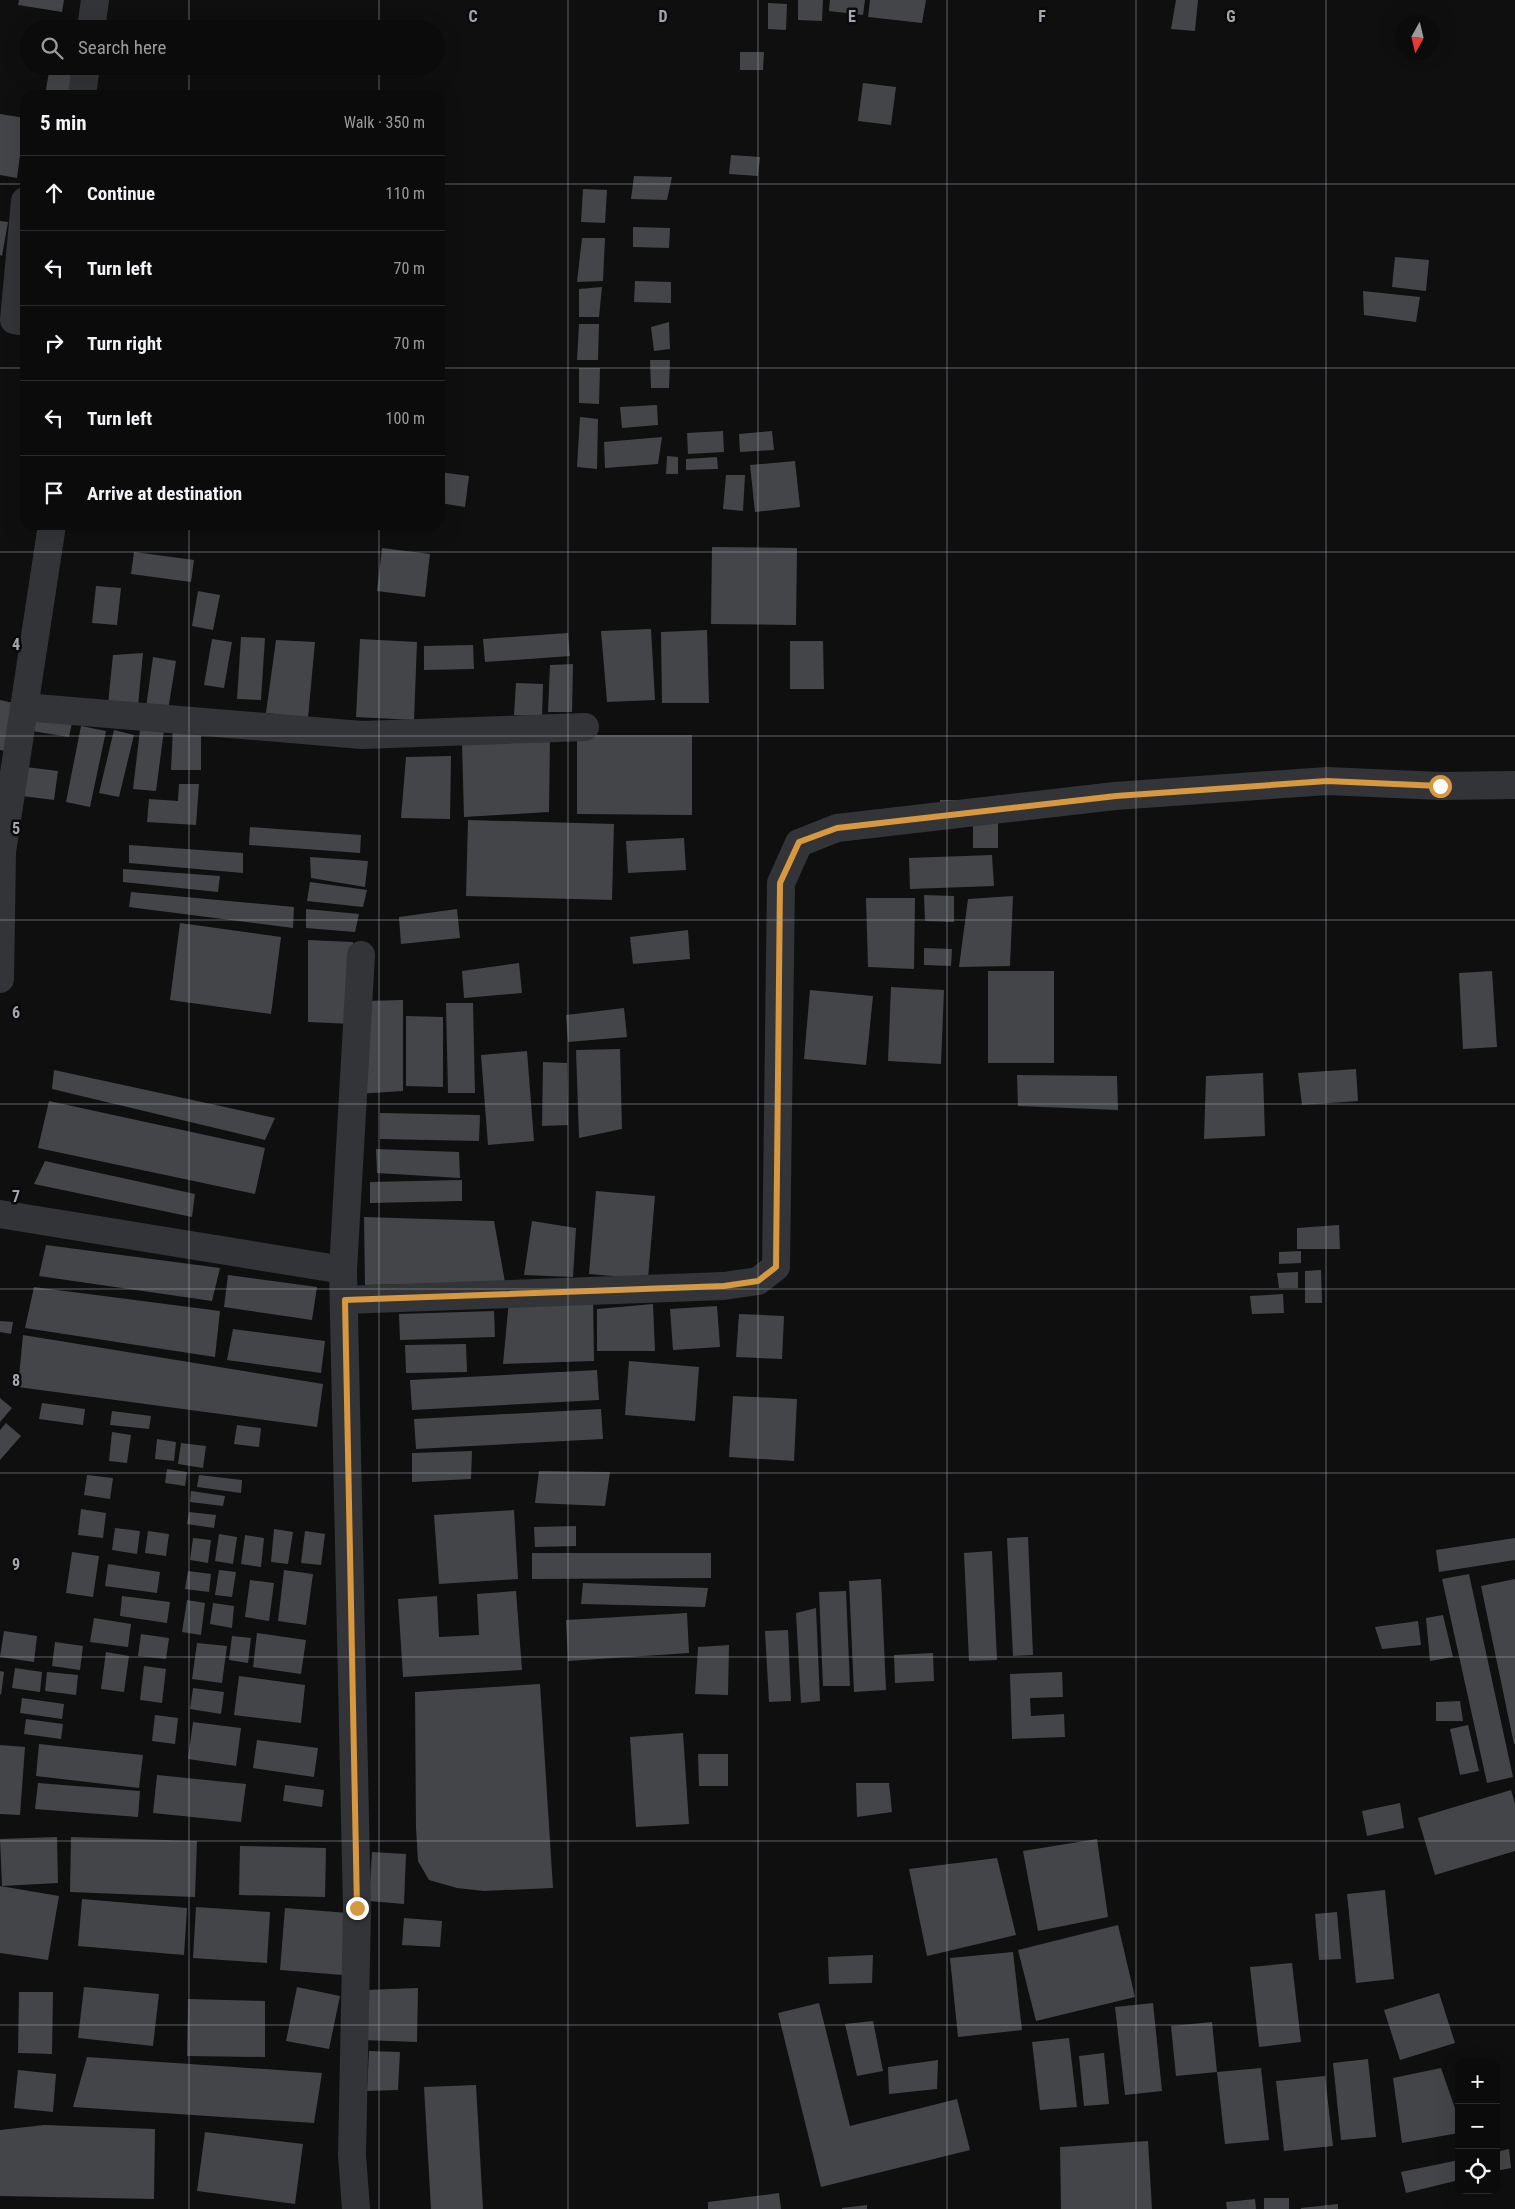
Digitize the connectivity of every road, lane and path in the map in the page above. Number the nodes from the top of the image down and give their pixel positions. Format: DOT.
graph roads {
  1 [pos="95,0"];
  2 [pos="92,20"];
  3 [pos="85,75"];
  4 [pos="83,90"];
  5 [pos="20,255"];
  6 [pos="20,321"];
  7 [pos="51,530"];
  8 [pos="24,707"];
  9 [pos="585,727"];
  10 [pos="1515,785"];
  11 [pos="361,955"];
  12 [pos="0,979"];
  13 [pos="0,1214"];
  14 [pos="343,1270"];
  15 [pos="345,1300"];
  16 [pos="356,2209"];
  1 -- 2 [label="street"];
  3 -- 4 [label="street"];
  5 -- 6 [label="street"];
  7 -- 8 [label="street"];
  8 -- 9 [label="street"];
  8 -- 12 [label="street"];
  10 -- 15 [label="street"];
  11 -- 14 [label="street"];
  13 -- 14 [label="street"];
  14 -- 15 [label="street"];
  15 -- 16 [label="street"];
}
